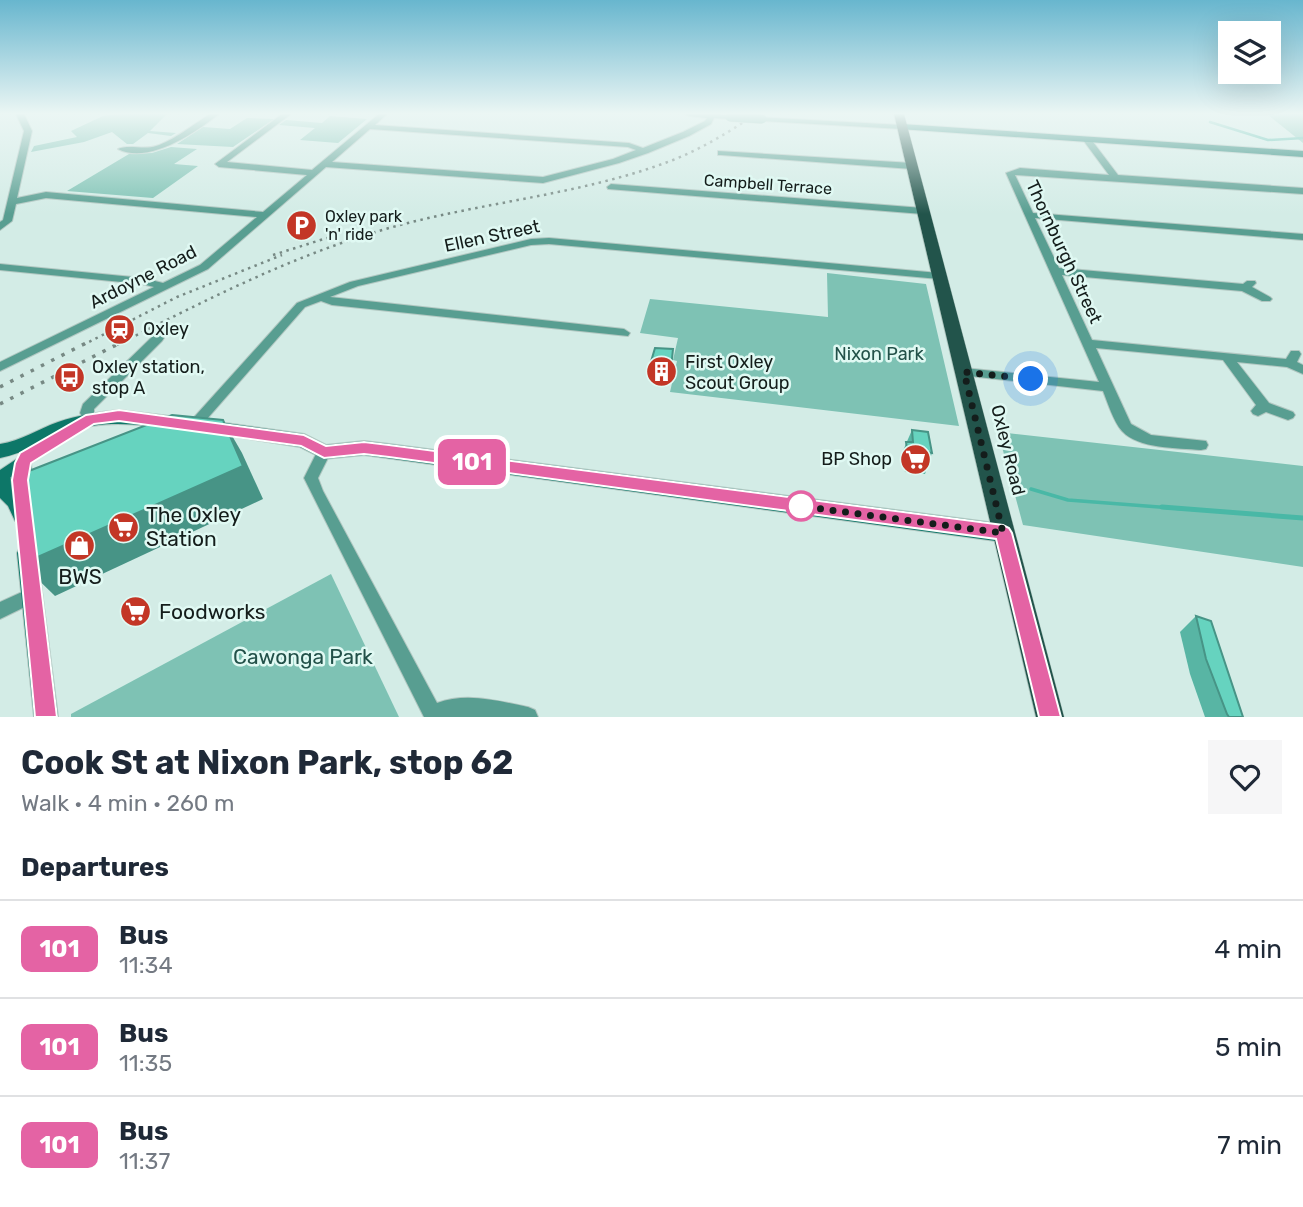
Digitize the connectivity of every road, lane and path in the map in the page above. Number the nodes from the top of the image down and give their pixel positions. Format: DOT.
graph roads {
  1 [pos="23,147"];
  2 [pos="160,147"];
  3 [pos="241,147"];
  4 [pos="344,147"];
  5 [pos="637,147"];
  6 [pos="652,147"];
  7 [pos="907,147"];
  8 [pos="1093,147"];
  9 [pos="1202,147"];
  10 [pos="122,149"];
  11 [pos="645,150"];
  12 [pos="721,152"];
  13 [pos="1303,154"];
  14 [pos="325,164"];
  15 [pos="912,166"];
  16 [pos="315,173"];
  17 [pos="1115,177"];
  18 [pos="611,187"];
  19 [pos="1303,191"];
  20 [pos="10,202"];
  21 [pos="923,211"];
  22 [pos="266,215"];
  23 [pos="1028,215"];
  24 [pos="0,227"];
  25 [pos="1303,237"];
  26 [pos="0,267"];
  27 [pos="1054,271"];
  28 [pos="939,276"];
  29 [pos="165,286"];
  30 [pos="321,297"];
  31 [pos="1266,299"];
  32 [pos="624,333"];
  33 [pos="158,338"];
  34 [pos="1088,343"];
  35 [pos="0,355"];
  36 [pos="1227,357"];
  37 [pos="14,360"];
  38 [pos="0,367"];
  39 [pos="1303,370"];
  40 [pos="964,372"];
  41 [pos="1108,387"];
  42 [pos="1288,415"];
  43 [pos="91,419"];
  44 [pos="194,425"];
  45 [pos="1201,445"];
  46 [pos="324,452"];
  47 [pos="17,455"];
  48 [pos="0,478"];
  49 [pos="0,486"];
  50 [pos="24,520"];
  51 [pos="1003,533"];
  52 [pos="33,595"];
  53 [pos="0,611"];
  54 [pos="433,715"];
  55 [pos="46,717"];
  56 [pos="528,717"];
  57 [pos="1050,717"];
  1 -- 20 [label="street"];
  2 -- 10 [label="street"];
  3 -- 16 [label="street"];
  4 -- 14 [label="street, Ardoyne Road"];
  5 -- 11 [label="street"];
  6 -- 11 [label="street"];
  7 -- 15 [label="main road, Oxley Road"];
  8 -- 17 [label="street"];
  9 -- 13 [label="street"];
  11 -- 14 [label="street"];
  12 -- 15 [label="street"];
  14 -- 16 [label="street, Ardoyne Road"];
  15 -- 21 [label="main road, Oxley Road"];
  16 -- 22 [label="street, Ardoyne Road"];
  17 -- 19 [label="street, Thornburgh Street"];
  17 -- 23 [label="street, Thornburgh Street"];
  18 -- 21 [label="street, Campbell Terrace"];
  20 -- 22 [label="street"];
  20 -- 24 [label="street"];
  21 -- 28 [label="main road, Oxley Road"];
  22 -- 29 [label="street, Ardoyne Road"];
  23 -- 25 [label="street"];
  23 -- 27 [label="street, Thornburgh Street"];
  26 -- 29 [label="street"];
  27 -- 31 [label="street"];
  27 -- 34 [label="street, Thornburgh Street"];
  28 -- 30 [label="street, Ellen Street"];
  28 -- 40 [label="main road, Oxley Road"];
  29 -- 37 [label="street, Ardoyne Road"];
  30 -- 32 [label="street"];
  30 -- 44 [label="street, Ellen Street"];
  33 -- 43 [label="street"];
  34 -- 36 [label="street"];
  34 -- 41 [label="street, Thornburgh Street"];
  35 -- 37 [label="street"];
  36 -- 39 [label="street"];
  36 -- 42 [label="street"];
  37 -- 38 [label="street, Ardoyne Road"];
  40 -- 41 [label="street"];
  40 -- 51 [label="main road, Oxley Road"];
  41 -- 45 [label="street, Thornburgh Street"];
  43 -- 44 [label="street"];
  43 -- 47 [label="street"];
  44 -- 46 [label="street"];
  46 -- 51 [label="street"];
  46 -- 54 [label="street"];
  47 -- 48 [label="street"];
  47 -- 50 [label="street"];
  49 -- 50 [label="street"];
  50 -- 52 [label="street"];
  51 -- 57 [label="main road, Oxley Road"];
  52 -- 53 [label="street"];
  52 -- 55 [label="street"];
  54 -- 56 [label="street"];
}
